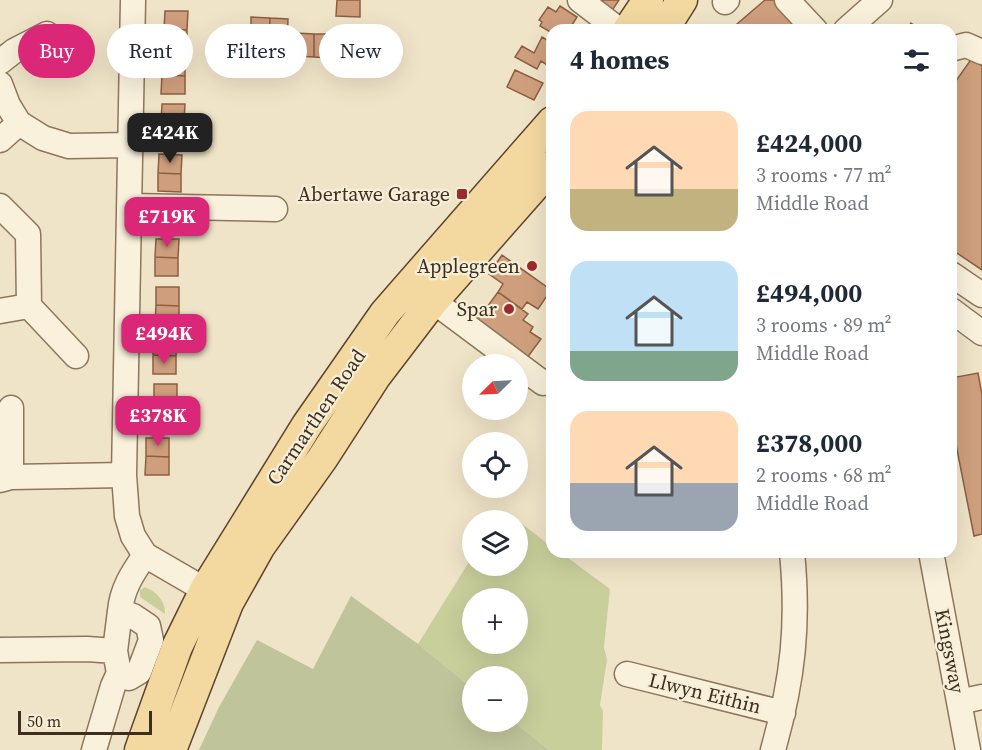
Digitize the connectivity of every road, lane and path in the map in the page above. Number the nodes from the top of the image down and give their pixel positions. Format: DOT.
graph roads {
  1 [pos="133,0"];
  2 [pos="580,0"];
  3 [pos="648,0"];
  4 [pos="682,0"];
  5 [pos="787,0"];
  6 [pos="880,0"];
  7 [pos="611,24"];
  8 [pos="632,24"];
  9 [pos="667,24"];
  10 [pos="809,24"];
  11 [pos="853,24"];
  12 [pos="957,47"];
  13 [pos="18,49"];
  14 [pos="982,52"];
  15 [pos="0,62"];
  16 [pos="0,84"];
  17 [pos="19,123"];
  18 [pos="546,129"];
  19 [pos="0,140"];
  20 [pos="132,144"];
  21 [pos="546,173"];
  22 [pos="0,206"];
  23 [pos="131,206"];
  24 [pos="275,210"];
  25 [pos="957,278"];
  26 [pos="982,296"];
  27 [pos="433,301"];
  28 [pos="29,306"];
  29 [pos="0,311"];
  30 [pos="957,314"];
  31 [pos="982,333"];
  32 [pos="76,356"];
  33 [pos="543,383"];
  34 [pos="12,408"];
  35 [pos="124,475"];
  36 [pos="6,478"];
  37 [pos="145,555"];
  38 [pos="793,558"];
  39 [pos="933,558"];
  40 [pos="217,597"];
  41 [pos="127,614"];
  42 [pos="0,650"];
  43 [pos="117,662"];
  44 [pos="627,674"];
  45 [pos="970,699"];
  46 [pos="783,713"];
  47 [pos="94,750"];
  48 [pos="140,750"];
  49 [pos="171,750"];
  50 [pos="773,750"];
  51 [pos="968,750"];
  1 -- 20 [label="street"];
  2 -- 7 [label="street"];
  3 -- 8 [label="main road"];
  4 -- 9 [label="main road"];
  5 -- 10 [label="street"];
  6 -- 11 [label="street"];
  12 -- 14 [label="street"];
  13 -- 15 [label="street"];
  16 -- 17 [label="street"];
  17 -- 19 [label="street"];
  17 -- 20 [label="street"];
  18 -- 40 [label="main road, Carmarthen Road"];
  20 -- 23 [label="street"];
  21 -- 27 [label="main road, Carmarthen Road"];
  22 -- 28 [label="street"];
  23 -- 24 [label="street"];
  23 -- 35 [label="street"];
  25 -- 26 [label="street"];
  27 -- 33 [label="street"];
  27 -- 40 [label="main road, Carmarthen Road"];
  28 -- 29 [label="street"];
  28 -- 32 [label="street"];
  30 -- 31 [label="street"];
  34 -- 36 [label="street"];
  35 -- 36 [label="street"];
  35 -- 37 [label="street"];
  37 -- 40 [label="street"];
  37 -- 41 [label="street"];
  38 -- 46 [label="street"];
  39 -- 45 [label="street, Kingsway"];
  40 -- 48 [label="main road, Carmarthen Road"];
  40 -- 49 [label="main road, Carmarthen Road"];
  41 -- 43 [label="street"];
  41 -- 43 [label="street"];
  42 -- 43 [label="street"];
  43 -- 47 [label="street"];
  44 -- 46 [label="street, Llwyn Eithin"];
  45 -- 51 [label="street, Kingsway"];
  46 -- 50 [label="street"];
}
